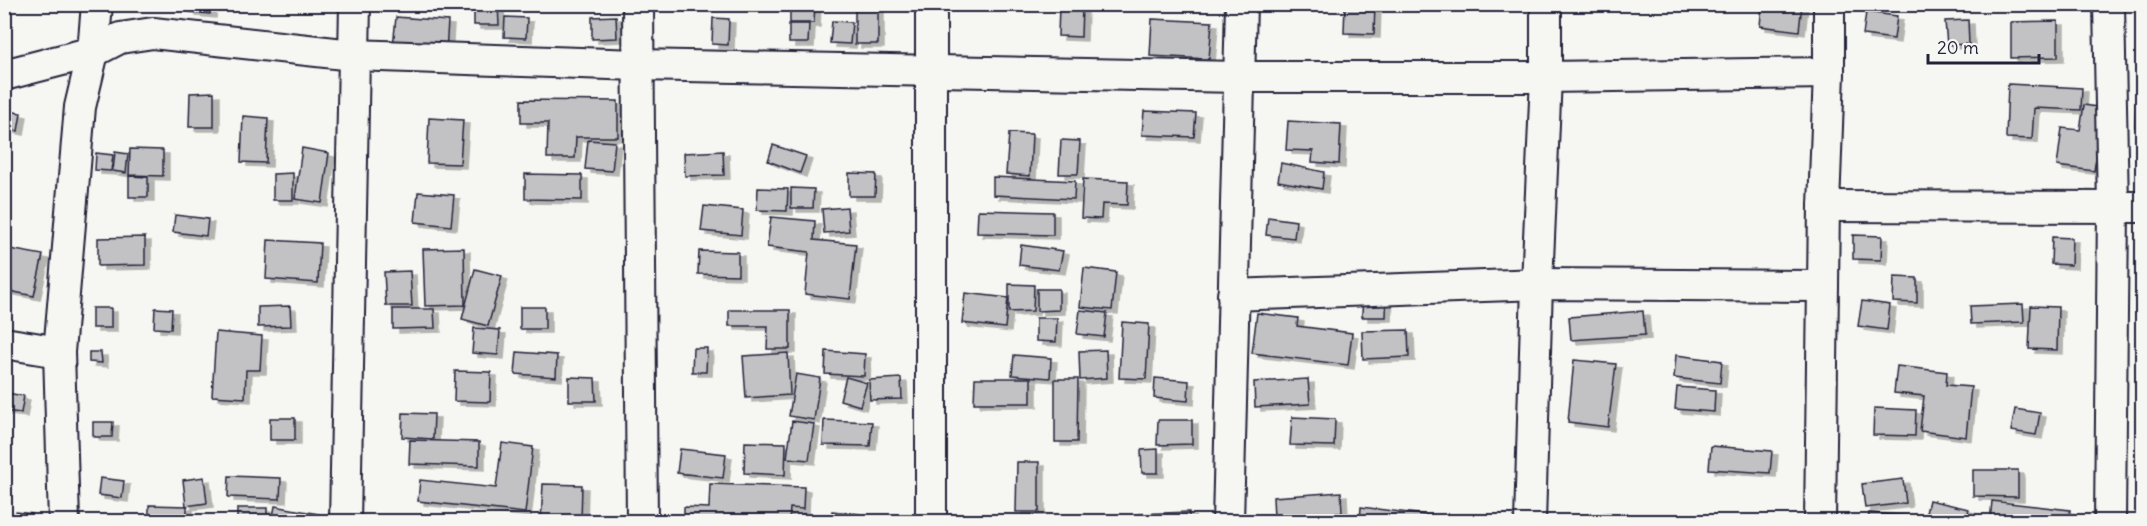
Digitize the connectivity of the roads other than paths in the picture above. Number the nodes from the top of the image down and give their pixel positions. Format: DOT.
graph roads {
  1 [pos="98,4"];
  2 [pos="355,4"];
  3 [pos="638,4"];
  4 [pos="931,4"];
  5 [pos="1241,4"];
  6 [pos="1546,4"];
  7 [pos="1829,4"];
  8 [pos="2109,4"];
  9 [pos="93,52"];
  10 [pos="353,54"];
  11 [pos="638,65"];
  12 [pos="930,70"];
  13 [pos="1829,73"];
  14 [pos="4,75"];
  15 [pos="1546,76"];
  16 [pos="1240,77"];
  17 [pos="1824,206"];
  18 [pos="2113,207"];
  19 [pos="2142,207"];
  20 [pos="1537,284"];
  21 [pos="1823,286"];
  22 [pos="1233,295"];
  23 [pos="4,343"];
  24 [pos="59,352"];
  25 [pos="64,522"];
  26 [pos="345,522"];
  27 [pos="642,522"];
  28 [pos="931,522"];
  29 [pos="1228,522"];
  30 [pos="1530,522"];
  31 [pos="1820,522"];
  32 [pos="2110,522"];
  1 -- 9 [label="street"];
  2 -- 10 [label="street"];
  3 -- 11 [label="street"];
  4 -- 12 [label="street"];
  5 -- 16 [label="street"];
  6 -- 15 [label="street"];
  7 -- 13 [label="street"];
  8 -- 18 [label="street"];
  9 -- 10 [label="street"];
  9 -- 14 [label="street"];
  9 -- 24 [label="street"];
  10 -- 11 [label="street"];
  10 -- 26 [label="street"];
  11 -- 12 [label="street"];
  11 -- 27 [label="street"];
  12 -- 16 [label="street"];
  12 -- 28 [label="street"];
  13 -- 15 [label="street"];
  13 -- 17 [label="street"];
  15 -- 16 [label="street"];
  15 -- 20 [label="street"];
  16 -- 22 [label="street"];
  17 -- 18 [label="street"];
  17 -- 21 [label="street"];
  18 -- 19 [label="street"];
  18 -- 32 [label="street"];
  20 -- 21 [label="street"];
  20 -- 22 [label="street"];
  20 -- 30 [label="street"];
  21 -- 31 [label="street"];
  22 -- 29 [label="street"];
  23 -- 24 [label="street"];
  24 -- 25 [label="street"];
}
